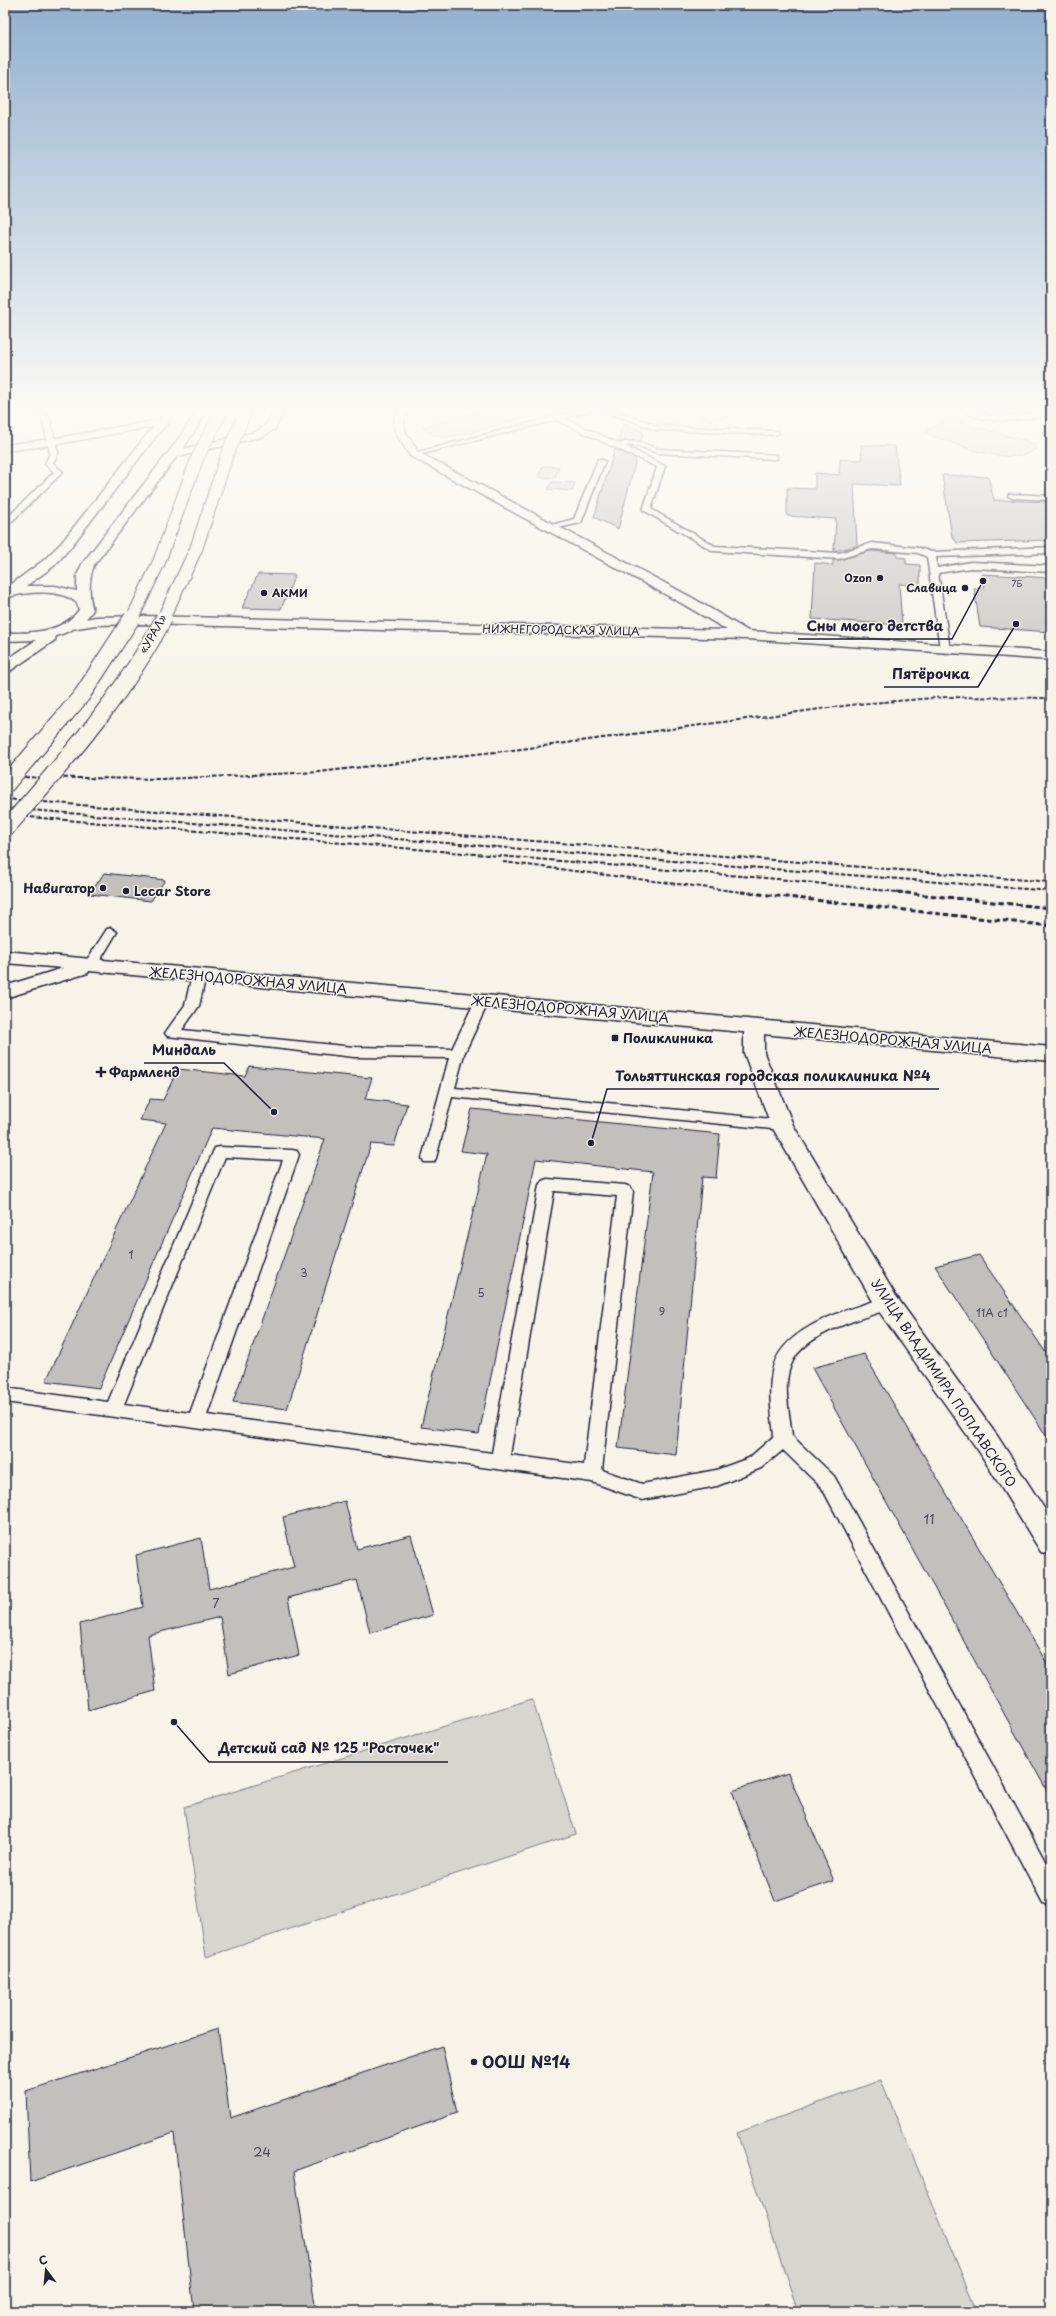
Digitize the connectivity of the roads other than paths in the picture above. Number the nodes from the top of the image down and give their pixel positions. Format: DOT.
graph roads {
  1 [pos="14,516"];
  2 [pos="89,516"];
  3 [pos="125,516"];
  4 [pos="177,516"];
  5 [pos="207,516"];
  6 [pos="529,516"];
  7 [pos="580,516"];
  8 [pos="658,516"];
  9 [pos="5,525"];
  10 [pos="551,528"];
  11 [pos="1051,550"];
  12 [pos="931,555"];
  13 [pos="1051,569"];
  14 [pos="935,571"];
  15 [pos="7,594"];
  16 [pos="686,600"];
  17 [pos="85,603"];
  18 [pos="224,622"];
  19 [pos="67,627"];
  20 [pos="656,632"];
  21 [pos="746,636"];
  22 [pos="5,637"];
  23 [pos="820,640"];
  24 [pos="945,649"];
  25 [pos="1051,656"];
  26 [pos="5,668"];
  27 [pos="5,786"];
  28 [pos="5,830"];
  29 [pos="111,932"];
  30 [pos="5,957"];
  31 [pos="90,966"];
  32 [pos="199,975"];
  33 [pos="5,985"];
  34 [pos="5,992"];
  35 [pos="482,1001"];
  36 [pos="754,1027"];
  37 [pos="456,1054"];
  38 [pos="1051,1054"];
  39 [pos="446,1092"];
  40 [pos="782,1125"];
  41 [pos="429,1158"];
  42 [pos="886,1303"];
  43 [pos="5,1395"];
  44 [pos="113,1410"];
  45 [pos="196,1421"];
  46 [pos="783,1439"];
  47 [pos="500,1461"];
  48 [pos="592,1474"];
  49 [pos="1051,1544"];
  50 [pos="1051,1895"];
  1 -- 9 [label="lane"];
  2 -- 15 [label="main road"];
  3 -- 17 [label="main road"];
  4 -- 27 [label="main road, bridge"];
  5 -- 28 [label="main road, «УРАЛ», bridge"];
  6 -- 10 [label="main road"];
  7 -- 10 [label="lane"];
  8 -- 12 [label="lane"];
  10 -- 16 [label="main road"];
  11 -- 12 [label="lane"];
  12 -- 14 [label="lane"];
  13 -- 14 [label="lane"];
  14 -- 24 [label="lane"];
  15 -- 17 [label="main road"];
  16 -- 20 [label="main road"];
  16 -- 21 [label="main road"];
  16 -- 23 [label="main road"];
  17 -- 18 [label="main road"];
  17 -- 19 [label="main road"];
  18 -- 19 [label="main road, НИЖНЕГОРОДСКАЯ УЛИЦА"];
  18 -- 20 [label="main road, НИЖНЕГОРОДСКАЯ УЛИЦА"];
  19 -- 22 [label="main road, НИЖНЕГОРОДСКАЯ УЛИЦА"];
  19 -- 26 [label="main road"];
  20 -- 21 [label="main road, НИЖНЕГОРОДСКАЯ УЛИЦА"];
  21 -- 23 [label="main road, НИЖНЕГОРОДСКАЯ УЛИЦА"];
  23 -- 24 [label="main road, НИЖНЕГОРОДСКАЯ УЛИЦА"];
  24 -- 25 [label="main road, НИЖНЕГОРОДСКАЯ УЛИЦА"];
  29 -- 31 [label="lane"];
  30 -- 31 [label="main road, ЖЕЛЕЗНОДОРОЖНАЯ УЛИЦА"];
  31 -- 32 [label="main road, ЖЕЛЕЗНОДОРОЖНАЯ УЛИЦА"];
  31 -- 33 [label="main road"];
  31 -- 34 [label="main road"];
  32 -- 35 [label="main road, ЖЕЛЕЗНОДОРОЖНАЯ УЛИЦА"];
  32 -- 37 [label="lane"];
  35 -- 36 [label="main road, ЖЕЛЕЗНОДОРОЖНАЯ УЛИЦА"];
  35 -- 37 [label="lane"];
  36 -- 38 [label="main road, ЖЕЛЕЗНОДОРОЖНАЯ УЛИЦА"];
  36 -- 40 [label="main road, УЛИЦА ВЛАДИМИРА ПОПЛАВСКОГО"];
  37 -- 39 [label="lane"];
  39 -- 40 [label="lane"];
  39 -- 41 [label="lane"];
  40 -- 42 [label="main road, УЛИЦА ВЛАДИМИРА ПОПЛАВСКОГО"];
  42 -- 46 [label="lane"];
  42 -- 49 [label="main road, УЛИЦА ВЛАДИМИРА ПОПЛАВСКОГО"];
  43 -- 44 [label="lane"];
  44 -- 45 [label="lane"];
  44 -- 45 [label="lane"];
  45 -- 47 [label="lane"];
  46 -- 48 [label="lane"];
  46 -- 50 [label="lane"];
  47 -- 48 [label="lane"];
  47 -- 48 [label="lane"];
}
